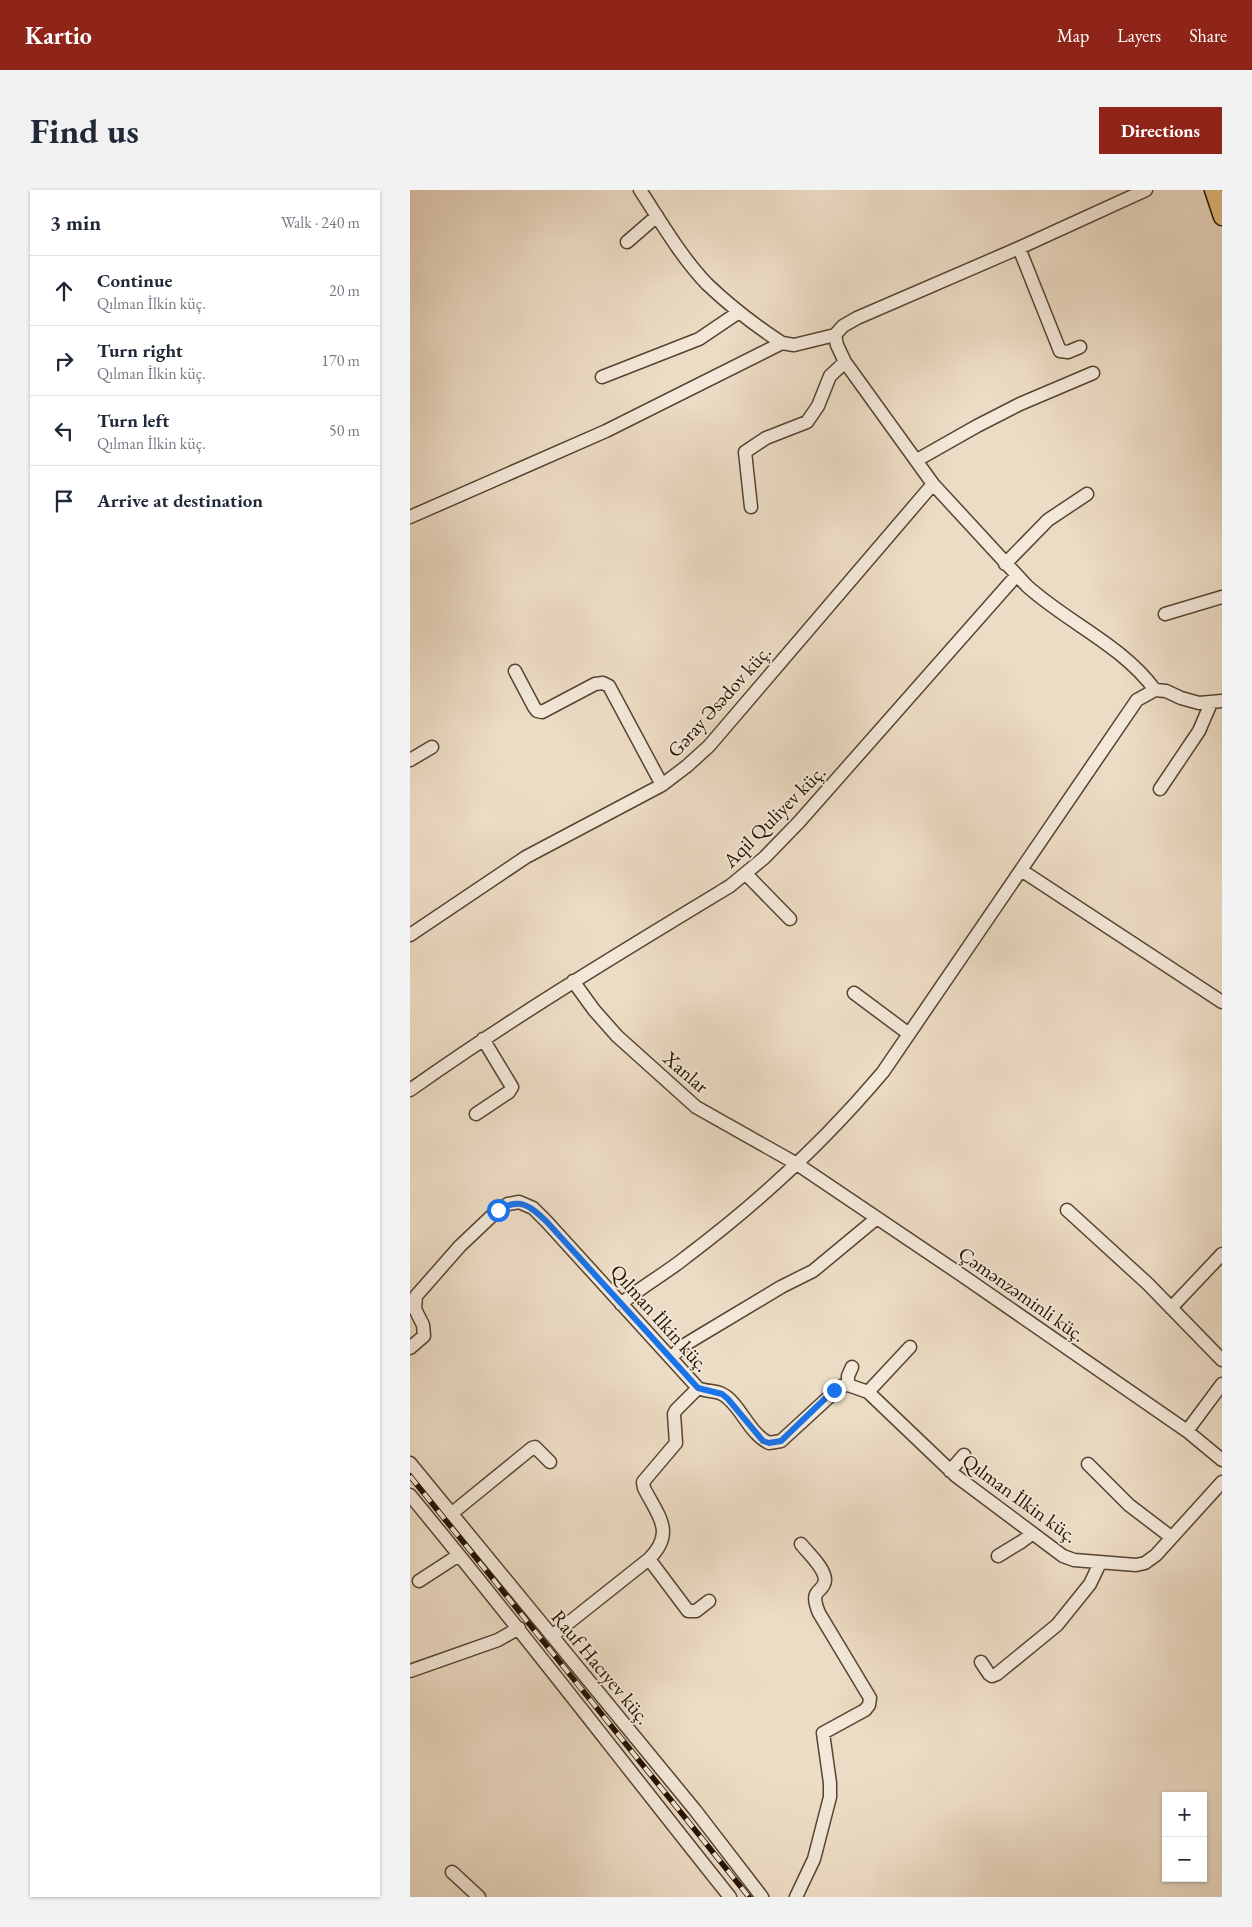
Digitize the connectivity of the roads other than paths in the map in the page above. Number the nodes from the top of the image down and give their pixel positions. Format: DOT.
graph roads {
  1 [pos="1146,190"];
  2 [pos="1213,190"];
  3 [pos="644,192"];
  4 [pos="657,216"];
  5 [pos="1222,218"];
  6 [pos="627,242"];
  7 [pos="1019,248"];
  8 [pos="739,312"];
  9 [pos="835,335"];
  10 [pos="782,343"];
  11 [pos="1080,347"];
  12 [pos="845,362"];
  13 [pos="1093,374"];
  14 [pos="602,377"];
  15 [pos="916,460"];
  16 [pos="933,484"];
  17 [pos="1087,494"];
  18 [pos="752,507"];
  19 [pos="410,516"];
  20 [pos="1005,564"];
  21 [pos="1016,576"];
  22 [pos="1222,597"];
  23 [pos="1165,614"];
  24 [pos="515,671"];
  25 [pos="1155,690"];
  26 [pos="1217,702"];
  27 [pos="432,748"];
  28 [pos="410,760"];
  29 [pos="662,785"];
  30 [pos="1160,789"];
  31 [pos="1021,870"];
  32 [pos="746,874"];
  33 [pos="790,919"];
  34 [pos="410,935"];
  35 [pos="573,981"];
  36 [pos="854,993"];
  37 [pos="1222,1002"];
  38 [pos="909,1034"];
  39 [pos="483,1039"];
  40 [pos="410,1090"];
  41 [pos="476,1114"];
  42 [pos="797,1164"];
  43 [pos="1067,1210"];
  44 [pos="877,1218"];
  45 [pos="1222,1254"];
  46 [pos="621,1304"];
  47 [pos="1172,1308"];
  48 [pos="410,1348"];
  49 [pos="910,1348"];
  50 [pos="671,1358"];
  51 [pos="1222,1360"];
  52 [pos="852,1367"];
  53 [pos="1222,1384"];
  54 [pos="848,1385"];
  55 [pos="698,1388"];
  56 [pos="868,1392"];
  57 [pos="1187,1431"];
  58 [pos="964,1455"];
  59 [pos="1222,1460"];
  60 [pos="550,1462"];
  61 [pos="410,1463"];
  62 [pos="1088,1464"];
  63 [pos="950,1471"];
  64 [pos="1222,1482"];
  65 [pos="410,1495"];
  66 [pos="451,1514"];
  67 [pos="1032,1534"];
  68 [pos="1172,1537"];
  69 [pos="801,1544"];
  70 [pos="459,1555"];
  71 [pos="998,1556"];
  72 [pos="649,1559"];
  73 [pos="1100,1563"];
  74 [pos="419,1581"];
  75 [pos="709,1600"];
  76 [pos="518,1628"];
  77 [pos="552,1636"];
  78 [pos="981,1662"];
  79 [pos="410,1671"];
  80 [pos="452,1872"];
  81 [pos="478,1897"];
  82 [pos="730,1897"];
  83 [pos="762,1897"];
  84 [pos="796,1897"];
  1 -- 7 [label="street"];
  2 -- 5 [label="main road"];
  3 -- 4 [label="street"];
  4 -- 6 [label="street"];
  4 -- 8 [label="street"];
  7 -- 9 [label="street"];
  7 -- 11 [label="street"];
  8 -- 10 [label="street"];
  8 -- 14 [label="street"];
  9 -- 10 [label="street"];
  9 -- 12 [label="street"];
  10 -- 19 [label="street"];
  12 -- 15 [label="street"];
  12 -- 18 [label="street"];
  13 -- 15 [label="street"];
  15 -- 16 [label="street"];
  16 -- 20 [label="street"];
  16 -- 29 [label="street, Gəray Əsədov küç."];
  17 -- 20 [label="street"];
  20 -- 21 [label="street"];
  21 -- 25 [label="street"];
  21 -- 32 [label="street, Aqil Quliyev küç."];
  22 -- 23 [label="street"];
  24 -- 29 [label="street"];
  25 -- 26 [label="street"];
  25 -- 31 [label="street"];
  26 -- 30 [label="street"];
  27 -- 28 [label="street"];
  29 -- 34 [label="street, Gəray Əsədov küç."];
  31 -- 37 [label="street"];
  31 -- 38 [label="street"];
  32 -- 33 [label="street"];
  32 -- 35 [label="street, Aqil Quliyev küç."];
  35 -- 39 [label="street, Aqil Quliyev küç."];
  35 -- 42 [label="street, Xanlar"];
  36 -- 38 [label="street"];
  38 -- 42 [label="street"];
  39 -- 40 [label="street, Aqil Quliyev küç."];
  39 -- 41 [label="street"];
  42 -- 44 [label="street, Çəmənzəminli küç."];
  42 -- 46 [label="street"];
  43 -- 47 [label="street"];
  44 -- 50 [label="street"];
  44 -- 57 [label="street, Çəmənzəminli küç."];
  45 -- 47 [label="street"];
  46 -- 48 [label="street, Qılman İlkin küç."];
  46 -- 50 [label="street, Qılman İlkin küç."];
  47 -- 51 [label="street"];
  49 -- 56 [label="street"];
  50 -- 55 [label="street, Qılman İlkin küç."];
  52 -- 54 [label="street"];
  53 -- 57 [label="street"];
  54 -- 55 [label="street, Qılman İlkin küç."];
  54 -- 56 [label="street, Qılman İlkin küç."];
  55 -- 72 [label="street"];
  56 -- 63 [label="street, Qılman İlkin küç."];
  57 -- 59 [label="street, Çəmənzəminli küç."];
  58 -- 63 [label="street"];
  60 -- 66 [label="street"];
  61 -- 66 [label="street, Rauf Hacıyev küç."];
  62 -- 68 [label="street"];
  63 -- 67 [label="street, Qılman İlkin küç."];
  64 -- 68 [label="street, Qılman İlkin küç."];
  65 -- 70 [label="street, Rauf Hacıyev küç."];
  66 -- 77 [label="street, Rauf Hacıyev küç."];
  67 -- 71 [label="street"];
  67 -- 73 [label="street, Qılman İlkin küç."];
  68 -- 73 [label="street, Qılman İlkin küç."];
  69 -- 84 [label="street"];
  70 -- 74 [label="street"];
  70 -- 76 [label="street, Rauf Hacıyev küç."];
  72 -- 75 [label="street"];
  72 -- 77 [label="street"];
  73 -- 78 [label="street"];
  76 -- 79 [label="street"];
  76 -- 82 [label="street, Rauf Hacıyev küç."];
  77 -- 83 [label="street, Rauf Hacıyev küç."];
  80 -- 81 [label="street"];
}
